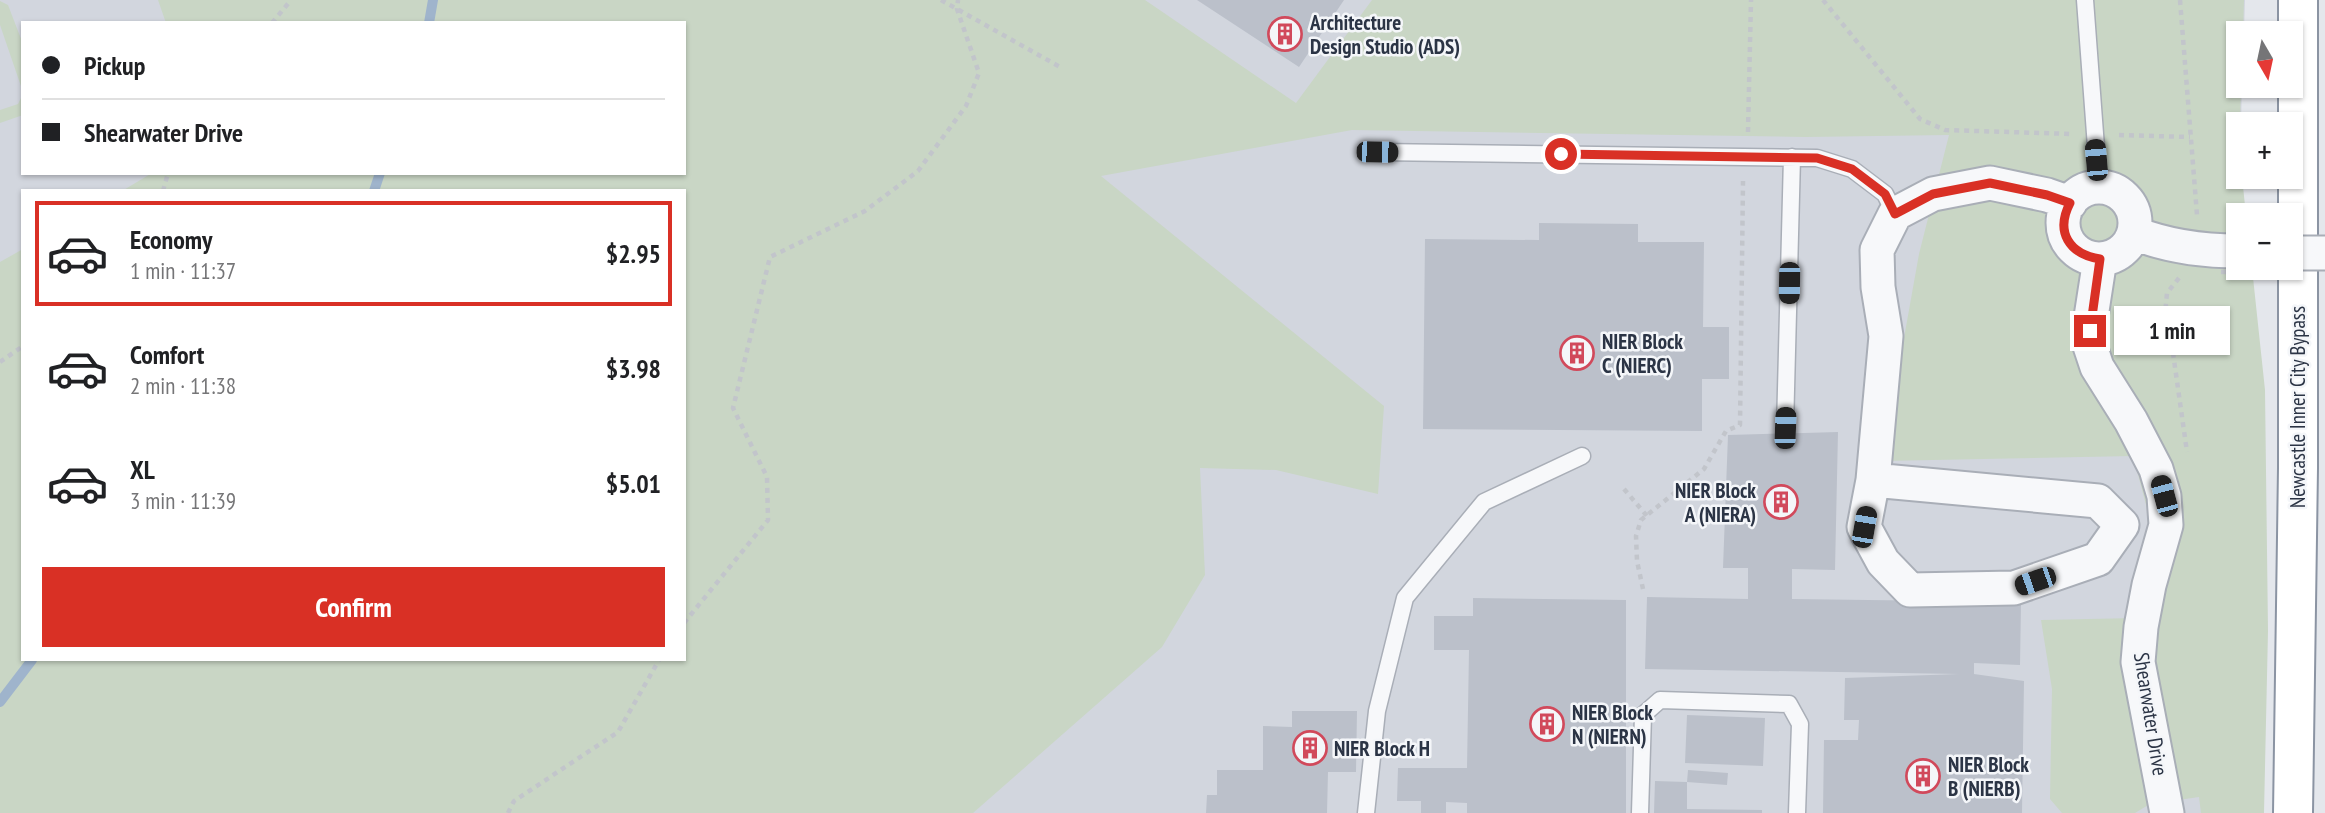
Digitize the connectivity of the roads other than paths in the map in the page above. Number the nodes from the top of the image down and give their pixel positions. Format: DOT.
graph roads {
  1 [pos="2085,0"];
  2 [pos="2298,0"];
  3 [pos="1377,152"];
  4 [pos="1792,157"];
  5 [pos="2099,187"];
  6 [pos="2070,203"];
  7 [pos="1895,214"];
  8 [pos="2134,233"];
  9 [pos="2220,250"];
  10 [pos="2303,253"];
  11 [pos="2325,253"];
  12 [pos="2100,259"];
  13 [pos="1785,428"];
  14 [pos="1582,456"];
  15 [pos="1873,480"];
  16 [pos="1366,813"];
  17 [pos="1640,813"];
  18 [pos="1797,813"];
  19 [pos="2167,813"];
  20 [pos="2293,813"];
  1 -- 5 [label="lane"];
  2 -- 20 [label="highway, Newcastle Inner City Bypass"];
  3 -- 4 [label="lane"];
  4 -- 7 [label="lane"];
  4 -- 13 [label="lane"];
  5 -- 6 [label="street"];
  5 -- 8 [label="street"];
  6 -- 7 [label="street"];
  6 -- 12 [label="street"];
  7 -- 15 [label="street"];
  8 -- 9 [label="street"];
  8 -- 12 [label="street"];
  10 -- 11 [label="street, bridge"];
  12 -- 19 [label="street, Shearwater Drive"];
  14 -- 16 [label="lane"];
  15 -- 15 [label="street"];
  17 -- 18 [label="lane"];
}
